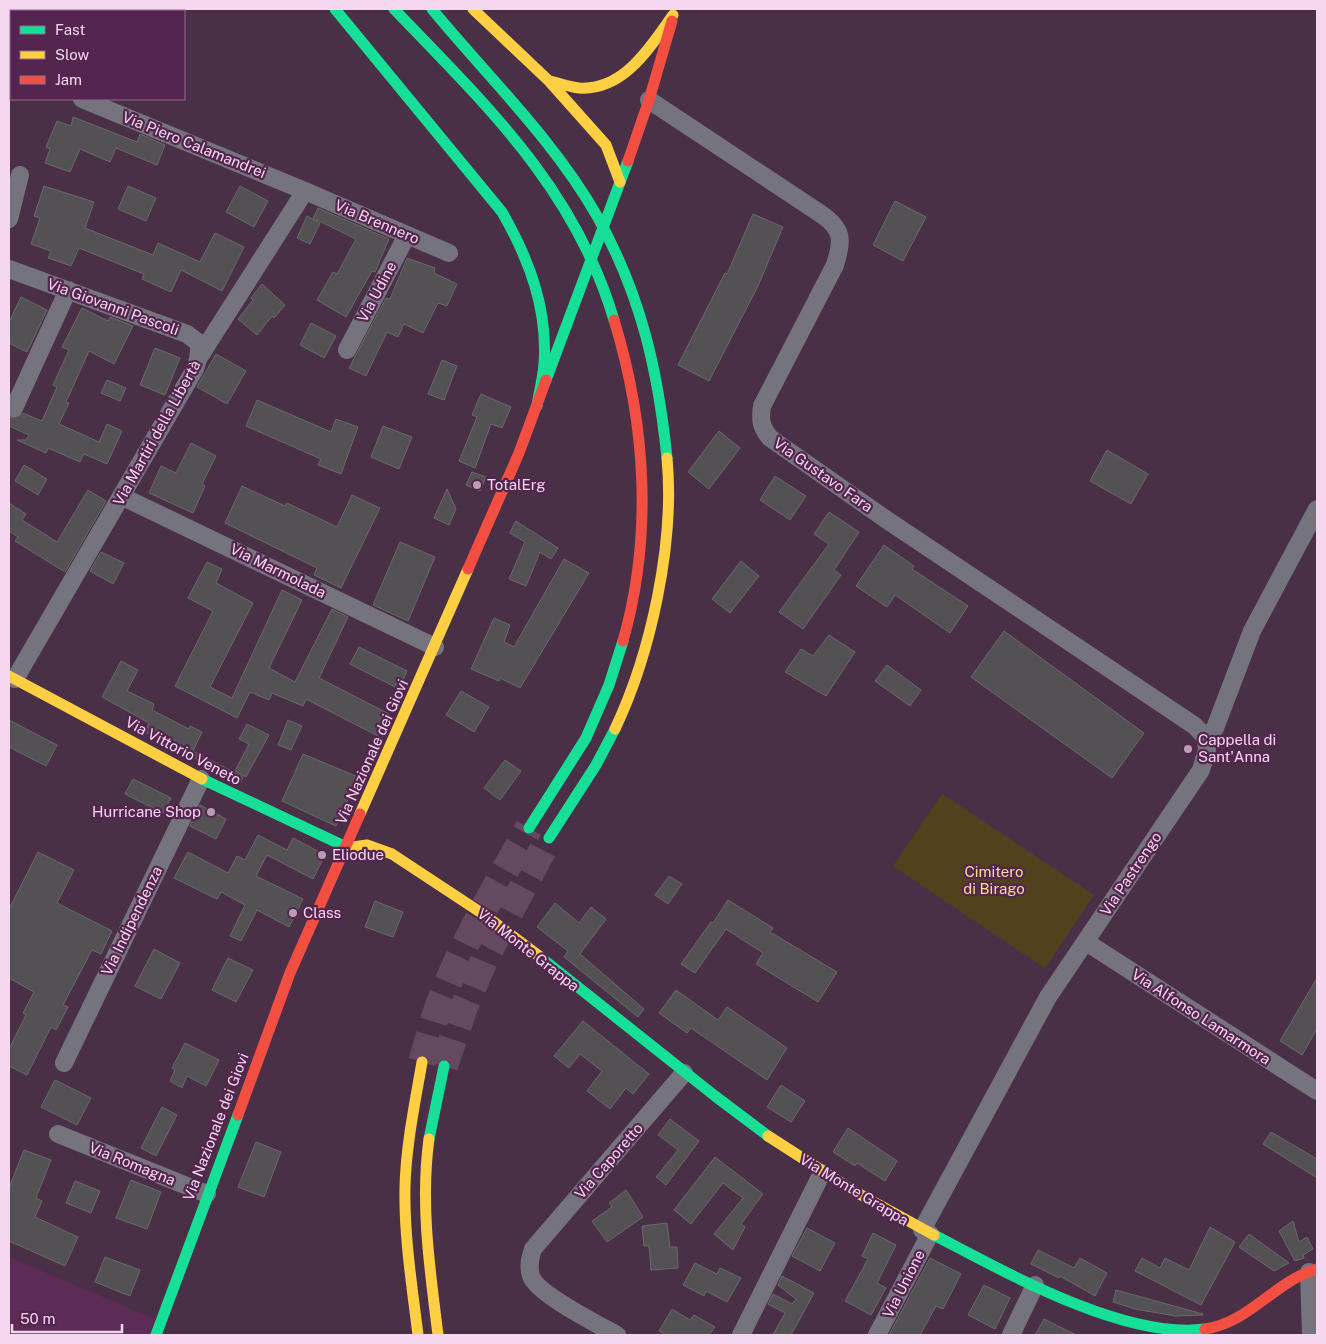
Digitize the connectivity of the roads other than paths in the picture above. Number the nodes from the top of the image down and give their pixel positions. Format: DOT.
graph roads {
  1 [pos="335,9"];
  2 [pos="394,9"];
  3 [pos="432,9"];
  4 [pos="473,9"];
  5 [pos="674,12"];
  6 [pos="549,81"];
  7 [pos="82,100"];
  8 [pos="648,100"];
  9 [pos="20,175"];
  10 [pos="620,182"];
  11 [pos="305,191"];
  12 [pos="9,219"];
  13 [pos="407,235"];
  14 [pos="449,253"];
  15 [pos="9,269"];
  16 [pos="68,290"];
  17 [pos="347,350"];
  18 [pos="198,360"];
  19 [pos="537,406"];
  20 [pos="14,408"];
  21 [pos="121,496"];
  22 [pos="1317,509"];
  23 [pos="435,647"];
  24 [pos="12,678"];
  25 [pos="1206,738"];
  26 [pos="201,779"];
  27 [pos="529,828"];
  28 [pos="549,838"];
  29 [pos="346,848"];
  30 [pos="1086,942"];
  31 [pos="422,1062"];
  32 [pos="64,1063"];
  33 [pos="444,1066"];
  34 [pos="684,1073"];
  35 [pos="1317,1092"];
  36 [pos="58,1134"];
  37 [pos="822,1173"];
  38 [pos="207,1194"];
  39 [pos="926,1232"];
  40 [pos="1313,1270"];
  41 [pos="1035,1285"];
  42 [pos="156,1335"];
  43 [pos="418,1335"];
  44 [pos="438,1335"];
  45 [pos="618,1335"];
  46 [pos="741,1335"];
  47 [pos="878,1335"];
  48 [pos="1011,1335"];
  49 [pos="1311,1335"];
  1 -- 19 [label="main road"];
  2 -- 27 [label="main road"];
  3 -- 28 [label="main road"];
  4 -- 6 [label="main road"];
  5 -- 6 [label="main road"];
  5 -- 8 [label="main road"];
  6 -- 10 [label="main road"];
  7 -- 11 [label="street, Via Piero Calamandrei"];
  8 -- 10 [label="main road"];
  8 -- 25 [label="street, Via Gustavo Fara"];
  9 -- 12 [label="street"];
  10 -- 19 [label="main road, Via Nazionale dei Giovi"];
  11 -- 13 [label="street, Via Brennero"];
  11 -- 18 [label="street, Via Martiri della Libertà"];
  13 -- 14 [label="street, Via Brennero"];
  13 -- 17 [label="street, Via Udine"];
  15 -- 16 [label="street, Via Giovanni Pascoli"];
  16 -- 18 [label="street, Via Giovanni Pascoli"];
  16 -- 20 [label="street"];
  18 -- 21 [label="street, Via Martiri della Libertà"];
  19 -- 23 [label="main road, Via Nazionale dei Giovi"];
  21 -- 23 [label="street, Via Marmolada"];
  21 -- 24 [label="street, Via Martiri della Libertà"];
  22 -- 25 [label="street, Via Pastrengo"];
  23 -- 29 [label="main road, Via Nazionale dei Giovi"];
  24 -- 26 [label="main road, Via Vittorio Veneto"];
  25 -- 30 [label="street, Via Pastrengo"];
  26 -- 29 [label="main road, Via Vittorio Veneto"];
  26 -- 32 [label="street, Via Indipendenza"];
  29 -- 34 [label="main road, Via Monte Grappa"];
  29 -- 38 [label="main road, Via Nazionale dei Giovi"];
  30 -- 35 [label="street, Via Alfonso Lamarmora"];
  30 -- 39 [label="street, Via Pastrengo"];
  31 -- 43 [label="main road"];
  33 -- 44 [label="main road"];
  34 -- 37 [label="main road, Via Monte Grappa"];
  34 -- 45 [label="street, Via Caporetto"];
  36 -- 38 [label="street, Via Romagna"];
  37 -- 39 [label="main road, Via Monte Grappa"];
  37 -- 46 [label="street"];
  38 -- 42 [label="main road, Via Nazionale dei Giovi"];
  39 -- 41 [label="main road, Via Monte Grappa"];
  39 -- 47 [label="street, Via Unione"];
  40 -- 41 [label="main road, Via Monte Grappa"];
  40 -- 49 [label="street, Via Monte Grappa"];
  41 -- 48 [label="street"];
}
